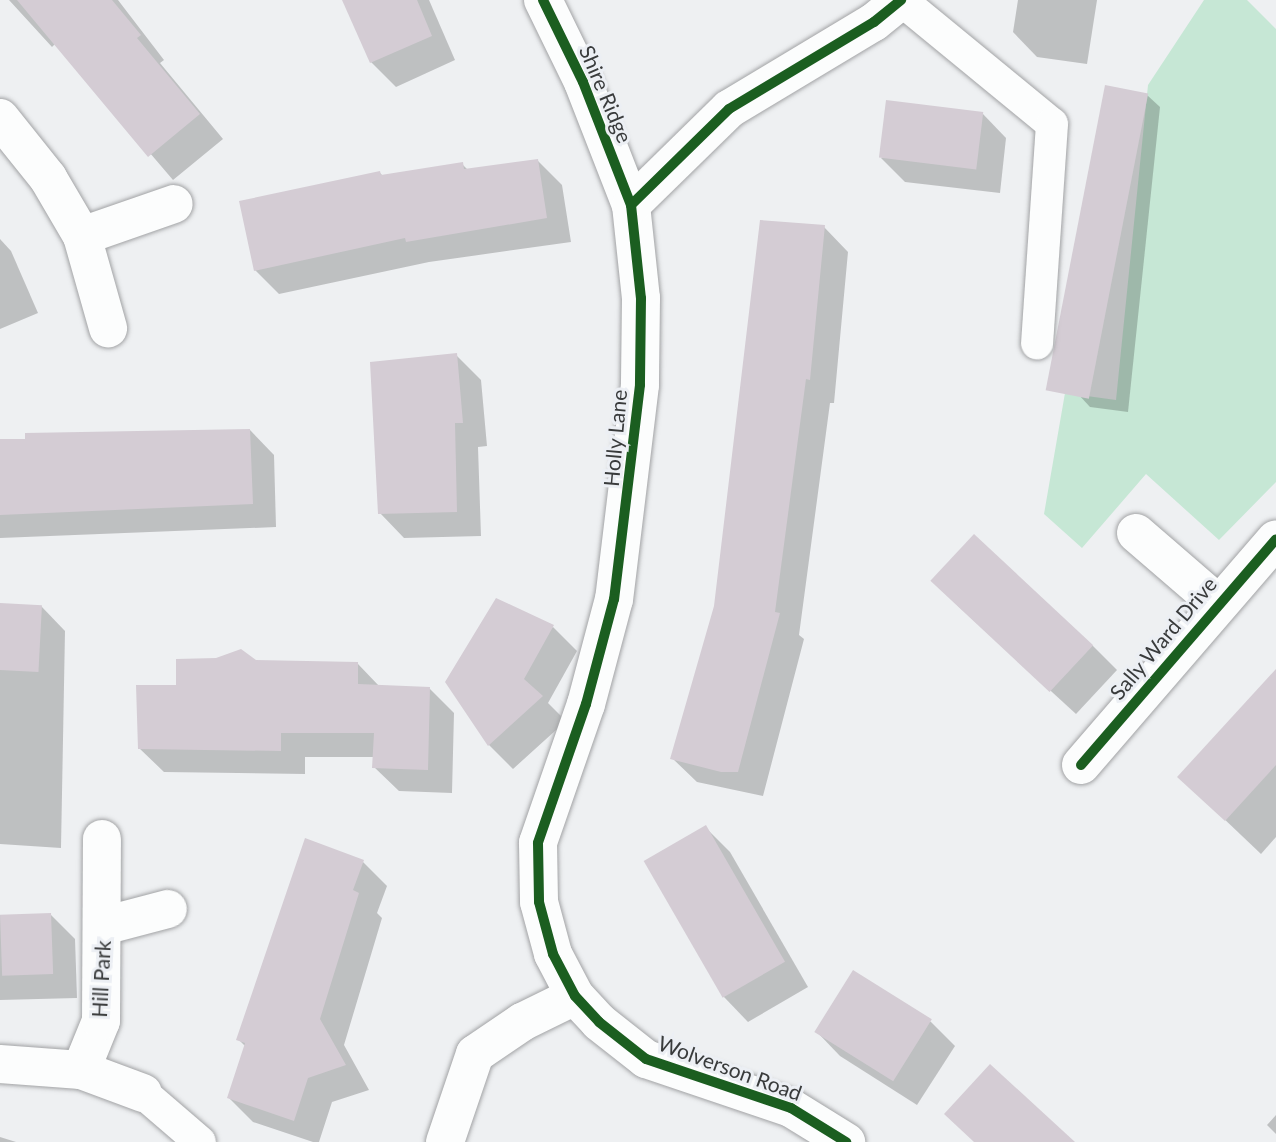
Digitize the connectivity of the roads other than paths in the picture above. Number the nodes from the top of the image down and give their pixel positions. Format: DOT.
graph roads {
  1 [pos="543,0"];
  2 [pos="901,0"];
  3 [pos="0,118"];
  4 [pos="174,204"];
  5 [pos="631,205"];
  6 [pos="82,236"];
  7 [pos="108,328"];
  8 [pos="1037,343"];
  9 [pos="1136,533"];
  10 [pos="1276,538"];
  11 [pos="1217,603"];
  12 [pos="1081,765"];
  13 [pos="102,839"];
  14 [pos="169,909"];
  15 [pos="103,926"];
  16 [pos="575,996"];
  17 [pos="0,1064"];
  18 [pos="81,1070"];
  19 [pos="143,1093"];
  20 [pos="200,1142"];
  21 [pos="444,1142"];
  22 [pos="846,1142"];
  1 -- 5 [label="street, Shire Ridge"];
  2 -- 5 [label="street"];
  2 -- 8 [label="lane"];
  3 -- 6 [label="street"];
  4 -- 6 [label="street"];
  5 -- 16 [label="street, Holly Lane"];
  6 -- 7 [label="street"];
  9 -- 11 [label="street, Sally Ward Drive"];
  10 -- 11 [label="street, Sally Ward Drive"];
  11 -- 12 [label="street, Sally Ward Drive"];
  13 -- 15 [label="street, Hill Park"];
  14 -- 15 [label="street, Hill Park"];
  15 -- 18 [label="street, Hill Park"];
  16 -- 21 [label="street"];
  16 -- 22 [label="street, Wolverson Road"];
  17 -- 18 [label="street"];
  18 -- 19 [label="street"];
  19 -- 20 [label="lane"];
}
